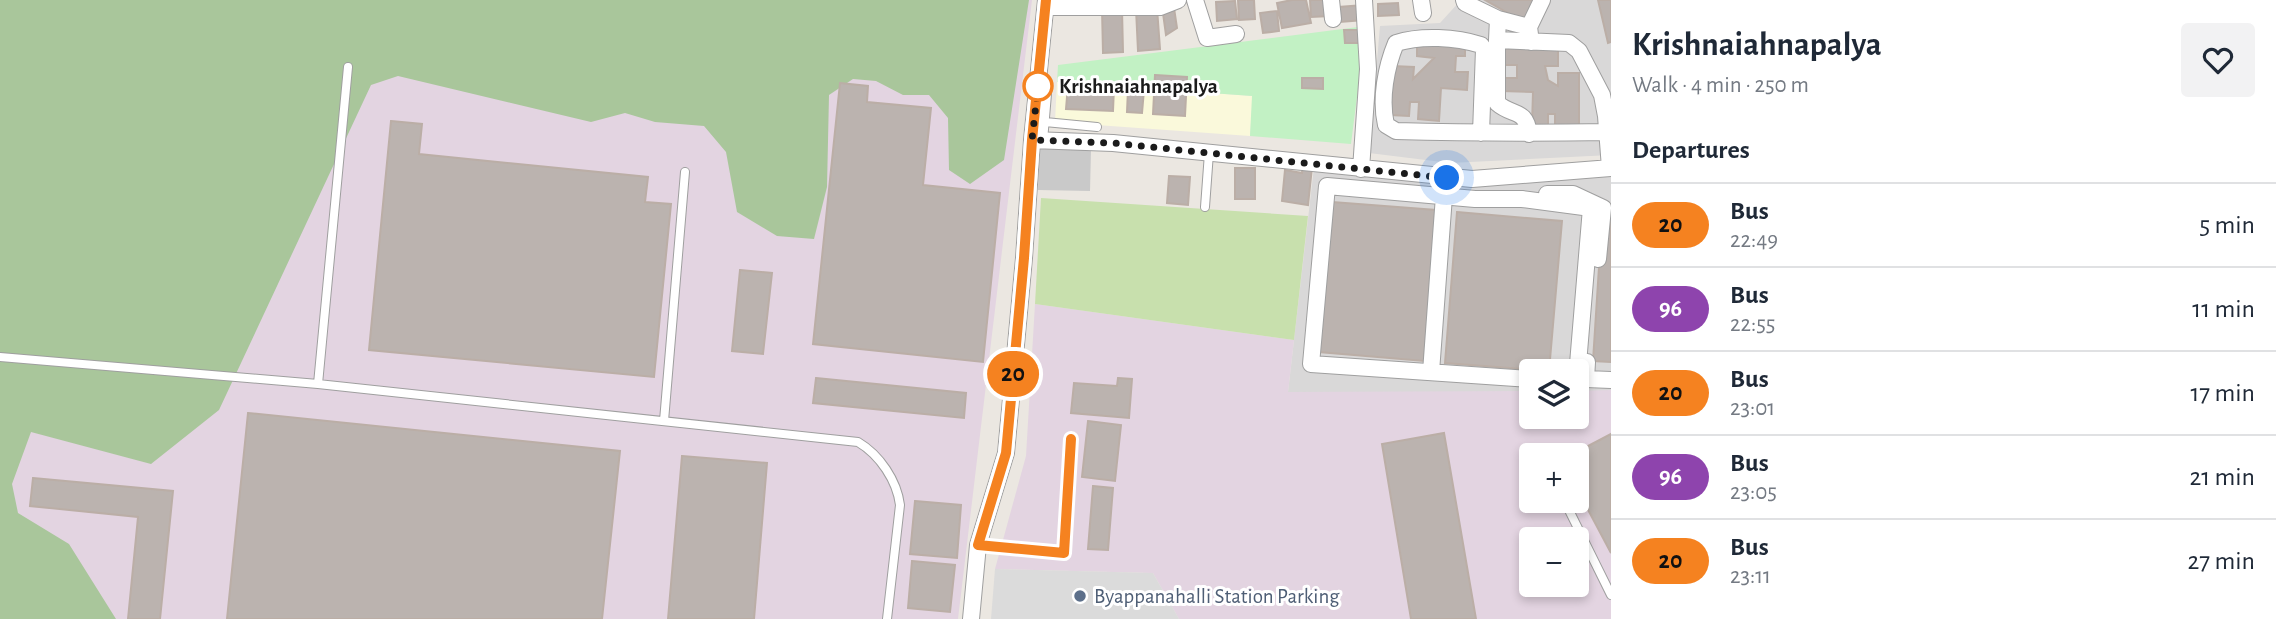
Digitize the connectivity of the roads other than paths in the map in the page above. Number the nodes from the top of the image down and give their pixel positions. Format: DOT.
graph roads {
  1 [pos="1178,0"];
  2 [pos="1195,0"];
  3 [pos="1331,0"];
  4 [pos="1364,0"];
  5 [pos="1464,0"];
  6 [pos="1542,0"];
  7 [pos="1046,3"];
  8 [pos="1334,19"];
  9 [pos="1498,19"];
  10 [pos="1236,34"];
  11 [pos="1530,35"];
  12 [pos="1497,40"];
  13 [pos="348,67"];
  14 [pos="1047,94"];
  15 [pos="1045,122"];
  16 [pos="1097,127"];
  17 [pos="1609,132"];
  18 [pos="1481,133"];
  19 [pos="1530,134"];
  20 [pos="1037,141"];
  21 [pos="1209,153"];
  22 [pos="1610,168"];
  23 [pos="1361,169"];
  24 [pos="685,172"];
  25 [pos="1476,179"];
  26 [pos="1444,196"];
  27 [pos="1475,199"];
  28 [pos="1522,199"];
  29 [pos="1205,207"];
  30 [pos="1607,208"];
  31 [pos="0,357"];
  32 [pos="1578,359"];
  33 [pos="1430,372"];
  34 [pos="1519,378"];
  35 [pos="1611,380"];
  36 [pos="318,384"];
  37 [pos="664,421"];
  38 [pos="1071,439"];
  39 [pos="1570,513"];
  40 [pos="978,545"];
  41 [pos="1611,595"];
  42 [pos="887,619"];
  43 [pos="971,619"];
  1 -- 7 [label="street"];
  2 -- 10 [label="street"];
  3 -- 8 [label="street"];
  4 -- 23 [label="street"];
  5 -- 9 [label="street"];
  6 -- 11 [label="street"];
  7 -- 20 [label="street"];
  9 -- 11 [label="street"];
  9 -- 12 [label="street"];
  11 -- 12 [label="street"];
  11 -- 17 [label="street"];
  12 -- 19 [label="street"];
  13 -- 36 [label="lane"];
  14 -- 15 [label="lane"];
  15 -- 16 [label="lane"];
  15 -- 20 [label="lane"];
  17 -- 19 [label="street"];
  17 -- 22 [label="street"];
  18 -- 18 [label="street"];
  18 -- 19 [label="street"];
  20 -- 21 [label="street"];
  20 -- 40 [label="street"];
  21 -- 23 [label="street"];
  21 -- 29 [label="lane"];
  22 -- 25 [label="street"];
  23 -- 25 [label="street"];
  24 -- 37 [label="lane"];
  25 -- 27 [label="street"];
  26 -- 27 [label="street"];
  26 -- 33 [label="street"];
  26 -- 33 [label="street"];
  27 -- 28 [label="street"];
  28 -- 30 [label="street"];
  28 -- 32 [label="street"];
  30 -- 35 [label="street"];
  31 -- 36 [label="lane"];
  33 -- 34 [label="street"];
  36 -- 37 [label="lane"];
  37 -- 42 [label="lane"];
  38 -- 40 [label="lane"];
  39 -- 41 [label="lane"];
  40 -- 43 [label="street"];
}
